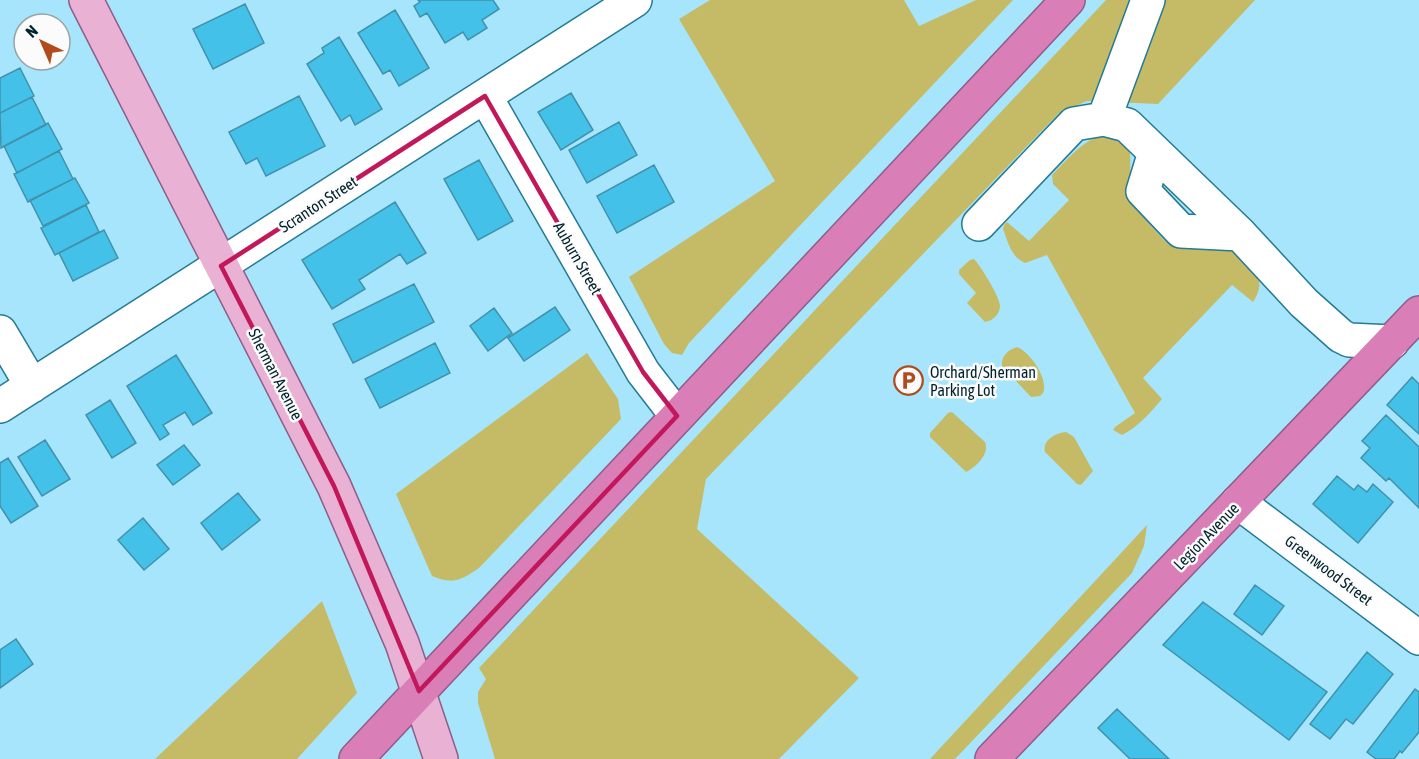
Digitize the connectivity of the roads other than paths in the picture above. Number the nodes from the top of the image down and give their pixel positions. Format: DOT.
graph roads {
  1 [pos="86,0"];
  2 [pos="635,0"];
  3 [pos="1068,0"];
  4 [pos="1148,0"];
  5 [pos="485,96"];
  6 [pos="1104,119"];
  7 [pos="978,224"];
  8 [pos="221,266"];
  9 [pos="1419,313"];
  10 [pos="0,332"];
  11 [pos="1392,342"];
  12 [pos="32,386"];
  13 [pos="0,406"];
  14 [pos="677,416"];
  15 [pos="1238,502"];
  16 [pos="1419,638"];
  17 [pos="419,691"];
  18 [pos="356,759"];
  19 [pos="441,759"];
  20 [pos="992,759"];
  1 -- 8 [label="main road, Sherman Avenue"];
  2 -- 5 [label="street, Scranton Street"];
  3 -- 14 [label="highway"];
  4 -- 6 [label="street"];
  5 -- 8 [label="street, Scranton Street"];
  5 -- 14 [label="street, Auburn Street"];
  6 -- 7 [label="street"];
  6 -- 11 [label="street"];
  8 -- 12 [label="street, Scranton Street"];
  8 -- 17 [label="main road, Sherman Avenue"];
  9 -- 11 [label="highway, Legion Avenue"];
  10 -- 12 [label="street"];
  11 -- 15 [label="highway, Legion Avenue"];
  12 -- 13 [label="street, Scranton Street"];
  14 -- 17 [label="highway"];
  15 -- 16 [label="street, Greenwood Street"];
  15 -- 20 [label="highway, Legion Avenue"];
  17 -- 18 [label="highway"];
  17 -- 19 [label="main road, Sherman Avenue"];
}
